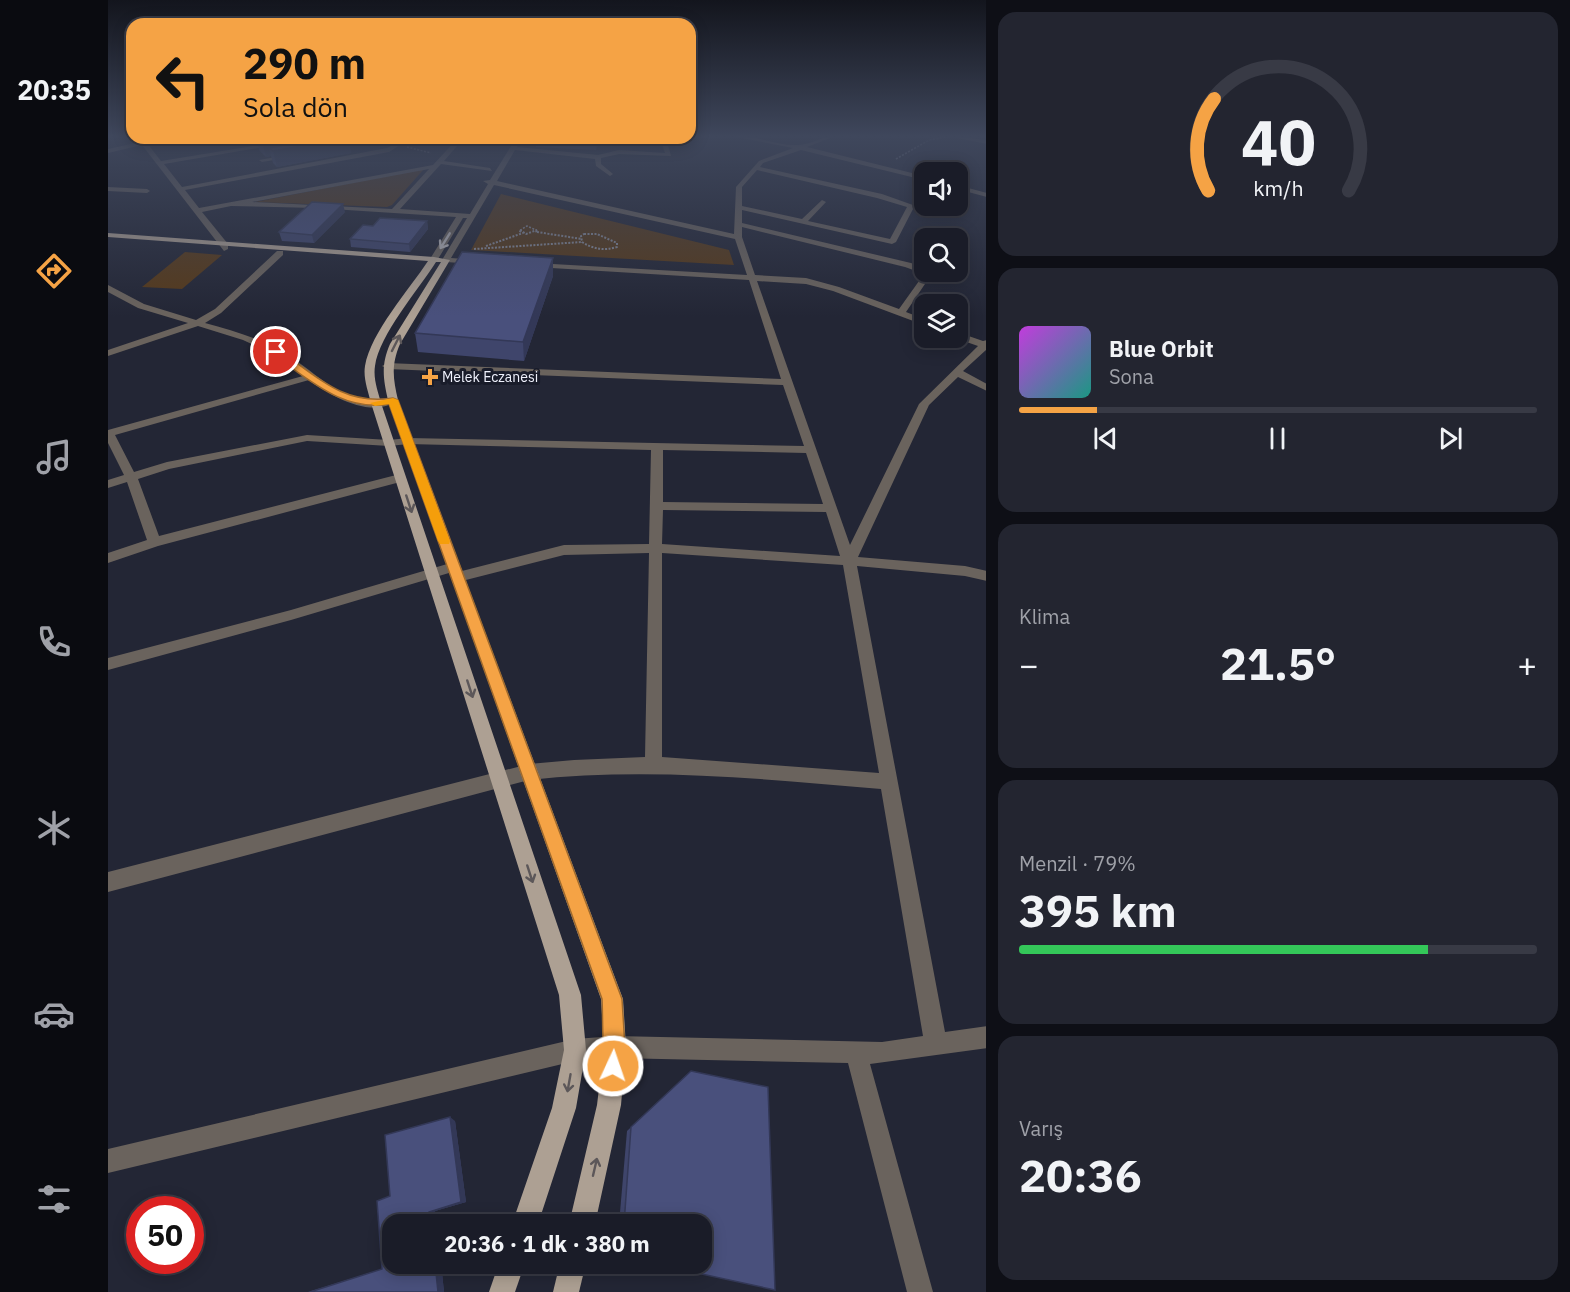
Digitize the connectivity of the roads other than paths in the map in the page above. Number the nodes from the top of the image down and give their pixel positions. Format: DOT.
graph roads {
  1 [pos="188,196"];
  2 [pos="265,196"];
  3 [pos="408,196"];
  4 [pos="484,196"];
  5 [pos="566,196"];
  6 [pos="739,196"];
  7 [pos="880,196"];
  8 [pos="822,202"];
  9 [pos="228,204"];
  10 [pos="466,207"];
  11 [pos="738,207"];
  12 [pos="910,208"];
  13 [pos="914,209"];
  14 [pos="199,210"];
  15 [pos="394,211"];
  16 [pos="461,215"];
  17 [pos="472,216"];
  18 [pos="803,222"];
  19 [pos="738,230"];
  20 [pos="108,236"];
  21 [pos="108,241"];
  22 [pos="224,246"];
  23 [pos="280,253"];
  24 [pos="441,260"];
  25 [pos="520,264"];
  26 [pos="485,265"];
  27 [pos="530,270"];
  28 [pos="753,278"];
  29 [pos="108,288"];
  30 [pos="900,314"];
  31 [pos="914,319"];
  32 [pos="196,324"];
  33 [pos="968,339"];
  34 [pos="985,344"];
  35 [pos="108,353"];
  36 [pos="387,366"];
  37 [pos="957,372"];
  38 [pos="310,377"];
  39 [pos="788,382"];
  40 [pos="986,387"];
  41 [pos="393,400"];
  42 [pos="376,404"];
  43 [pos="108,434"];
  44 [pos="408,441"];
  45 [pos="389,443"];
  46 [pos="657,447"];
  47 [pos="811,450"];
  48 [pos="131,477"];
  49 [pos="400,478"];
  50 [pos="108,484"];
  51 [pos="656,506"];
  52 [pos="831,508"];
  53 [pos="154,542"];
  54 [pos="656,548"];
  55 [pos="108,558"];
  56 [pos="849,561"];
  57 [pos="456,572"];
  58 [pos="432,573"];
  59 [pos="986,576"];
  60 [pos="108,664"];
  61 [pos="653,763"];
  62 [pos="529,772"];
  63 [pos="500,781"];
  64 [pos="889,782"];
  65 [pos="108,882"];
  66 [pos="986,1037"];
  67 [pos="936,1045"];
  68 [pos="615,1047"];
  69 [pos="574,1050"];
  70 [pos="856,1053"];
  71 [pos="108,1161"];
  72 [pos="528,1214"];
  73 [pos="584,1214"];
  74 [pos="508,1274"];
  75 [pos="571,1274"];
  76 [pos="502,1292"];
  77 [pos="567,1292"];
  78 [pos="920,1292"];
  1 -- 14 [label="street"];
  2 -- 9 [label="street"];
  3 -- 15 [label="street"];
  4 -- 17 [label="street"];
  5 -- 19 [label="street"];
  6 -- 11 [label="street"];
  7 -- 12 [label="street"];
  8 -- 18 [label="street"];
  9 -- 14 [label="street"];
  9 -- 15 [label="street"];
  10 -- 16 [label="street"];
  11 -- 18 [label="street"];
  11 -- 19 [label="street"];
  12 -- 13 [label="street"];
  12 -- 18 [label="street"];
  14 -- 22 [label="street"];
  15 -- 16 [label="street"];
  16 -- 17 [label="street"];
  16 -- 24 [label="street, one-way"];
  17 -- 24 [label="street"];
  19 -- 28 [label="street"];
  19 -- 30 [label="street"];
  20 -- 22 [label="main road"];
  21 -- 22 [label="main road"];
  22 -- 23 [label="main road"];
  22 -- 24 [label="main road"];
  23 -- 24 [label="main road"];
  23 -- 32 [label="street"];
  24 -- 26 [label="street"];
  36 -- 24 [label="main road, one-way"];
  24 -- 42 [label="main road"];
  25 -- 28 [label="street"];
  27 -- 28 [label="street"];
  28 -- 30 [label="street"];
  28 -- 39 [label="street"];
  29 -- 32 [label="street"];
  30 -- 31 [label="street"];
  32 -- 35 [label="street"];
  32 -- 38 [label="street"];
  33 -- 34 [label="street"];
  34 -- 37 [label="street"];
  36 -- 39 [label="street"];
  36 -- 41 [label="main road"];
  37 -- 40 [label="street"];
  37 -- 56 [label="street"];
  38 -- 42 [label="street"];
  38 -- 43 [label="street"];
  39 -- 47 [label="street"];
  41 -- 42 [label="street"];
  41 -- 44 [label="main road"];
  42 -- 45 [label="main road"];
  43 -- 48 [label="street"];
  44 -- 45 [label="street"];
  44 -- 46 [label="street"];
  44 -- 57 [label="main road"];
  45 -- 48 [label="street"];
  45 -- 49 [label="main road"];
  46 -- 47 [label="street"];
  46 -- 51 [label="street"];
  47 -- 52 [label="street"];
  48 -- 50 [label="street"];
  48 -- 53 [label="street"];
  49 -- 53 [label="street"];
  49 -- 58 [label="main road, one-way"];
  51 -- 52 [label="street"];
  51 -- 54 [label="street"];
  52 -- 56 [label="street"];
  53 -- 55 [label="street"];
  54 -- 56 [label="street"];
  54 -- 57 [label="street"];
  54 -- 61 [label="street"];
  56 -- 59 [label="street"];
  56 -- 64 [label="street"];
  57 -- 58 [label="street"];
  57 -- 62 [label="main road"];
  58 -- 60 [label="street"];
  58 -- 63 [label="main road, one-way"];
  61 -- 62 [label="street"];
  61 -- 64 [label="street"];
  62 -- 63 [label="street"];
  62 -- 68 [label="main road"];
  63 -- 65 [label="street"];
  63 -- 69 [label="main road, one-way"];
  64 -- 67 [label="street"];
  66 -- 67 [label="street"];
  67 -- 70 [label="street"];
  68 -- 69 [label="street"];
  68 -- 70 [label="street"];
  73 -- 68 [label="main road, one-way"];
  69 -- 71 [label="street"];
  69 -- 72 [label="main road, one-way"];
  70 -- 78 [label="street"];
  74 -- 76 [label="main road"];
  75 -- 77 [label="main road"];
}
